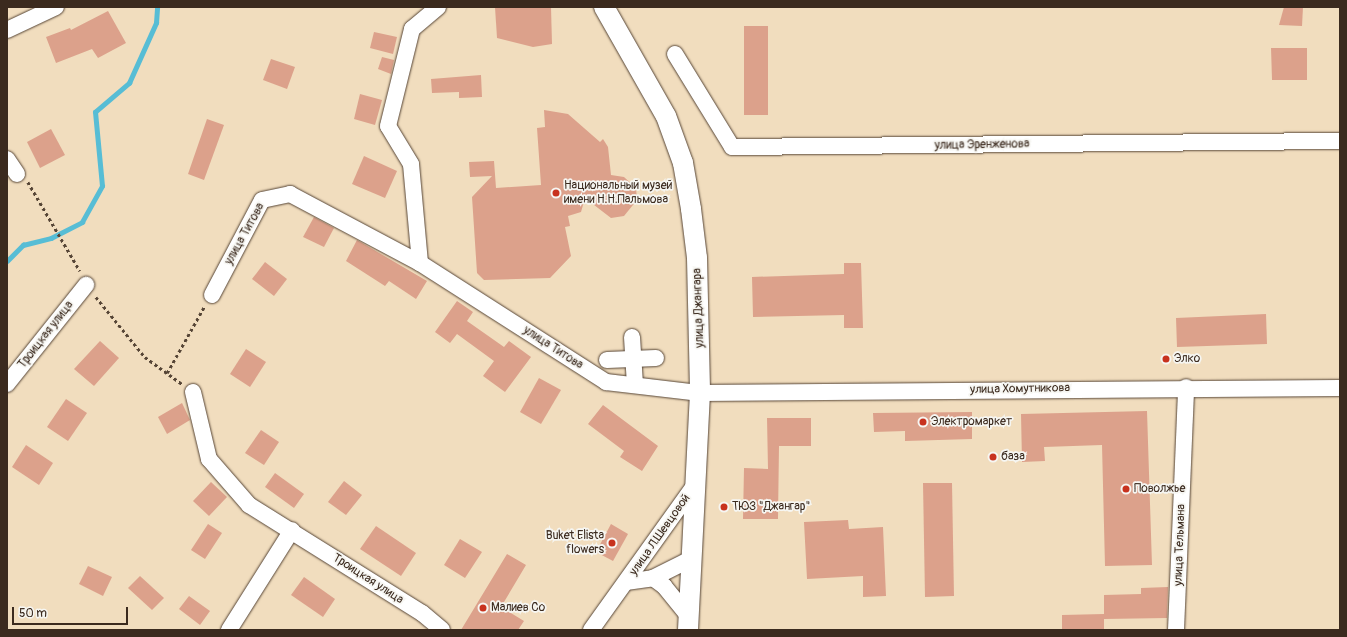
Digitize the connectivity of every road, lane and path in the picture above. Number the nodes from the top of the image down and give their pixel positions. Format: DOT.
graph roads {
  1 [pos="56,7"];
  2 [pos="438,7"];
  3 [pos="604,7"];
  4 [pos="7,30"];
  5 [pos="675,54"];
  6 [pos="1340,141"];
  7 [pos="7,159"];
  8 [pos="17,174"];
  9 [pos="420,263"];
  10 [pos="86,285"];
  11 [pos="212,295"];
  12 [pos="632,337"];
  13 [pos="656,358"];
  14 [pos="607,360"];
  15 [pos="634,360"];
  16 [pos="167,373"];
  17 [pos="7,384"];
  18 [pos="635,386"];
  19 [pos="1186,387"];
  20 [pos="1340,388"];
  21 [pos="193,392"];
  22 [pos="700,393"];
  23 [pos="695,485"];
  24 [pos="292,530"];
  25 [pos="691,559"];
  26 [pos="653,578"];
  27 [pos="626,582"];
  28 [pos="689,624"];
  29 [pos="229,630"];
  30 [pos="442,630"];
  31 [pos="591,630"];
  32 [pos="1176,630"];
  1 -- 4 [label="street"];
  2 -- 9 [label="street"];
  3 -- 22 [label="main road, улица Джангара"];
  5 -- 6 [label="street, улица Эренженова"];
  7 -- 8 [label="street"];
  8 -- 10 [label="path"];
  9 -- 11 [label="street, улица Титова"];
  9 -- 18 [label="street, улица Титова"];
  10 -- 16 [label="path"];
  10 -- 17 [label="street, Троицкая улица"];
  11 -- 16 [label="path"];
  12 -- 15 [label="street"];
  13 -- 15 [label="street"];
  14 -- 15 [label="street"];
  15 -- 18 [label="street"];
  16 -- 21 [label="path"];
  18 -- 22 [label="street, улица Титова"];
  19 -- 20 [label="street, улица Хомутникова"];
  19 -- 22 [label="street, улица Хомутникова"];
  19 -- 32 [label="street, улица Тельмана"];
  21 -- 24 [label="street, Троицкая улица"];
  22 -- 23 [label="main road, улица Джангара"];
  23 -- 25 [label="main road, улица Джангара"];
  23 -- 27 [label="street, улица Л.Шевцовой"];
  24 -- 29 [label="street"];
  24 -- 30 [label="street, Троицкая улица"];
  25 -- 26 [label="street, улица Л.Шевцовой"];
  25 -- 28 [label="main road, улица Джангара"];
  26 -- 27 [label="street, улица Л.Шевцовой"];
  26 -- 28 [label="street, улица Л.Шевцовой"];
  27 -- 31 [label="street"];
}
